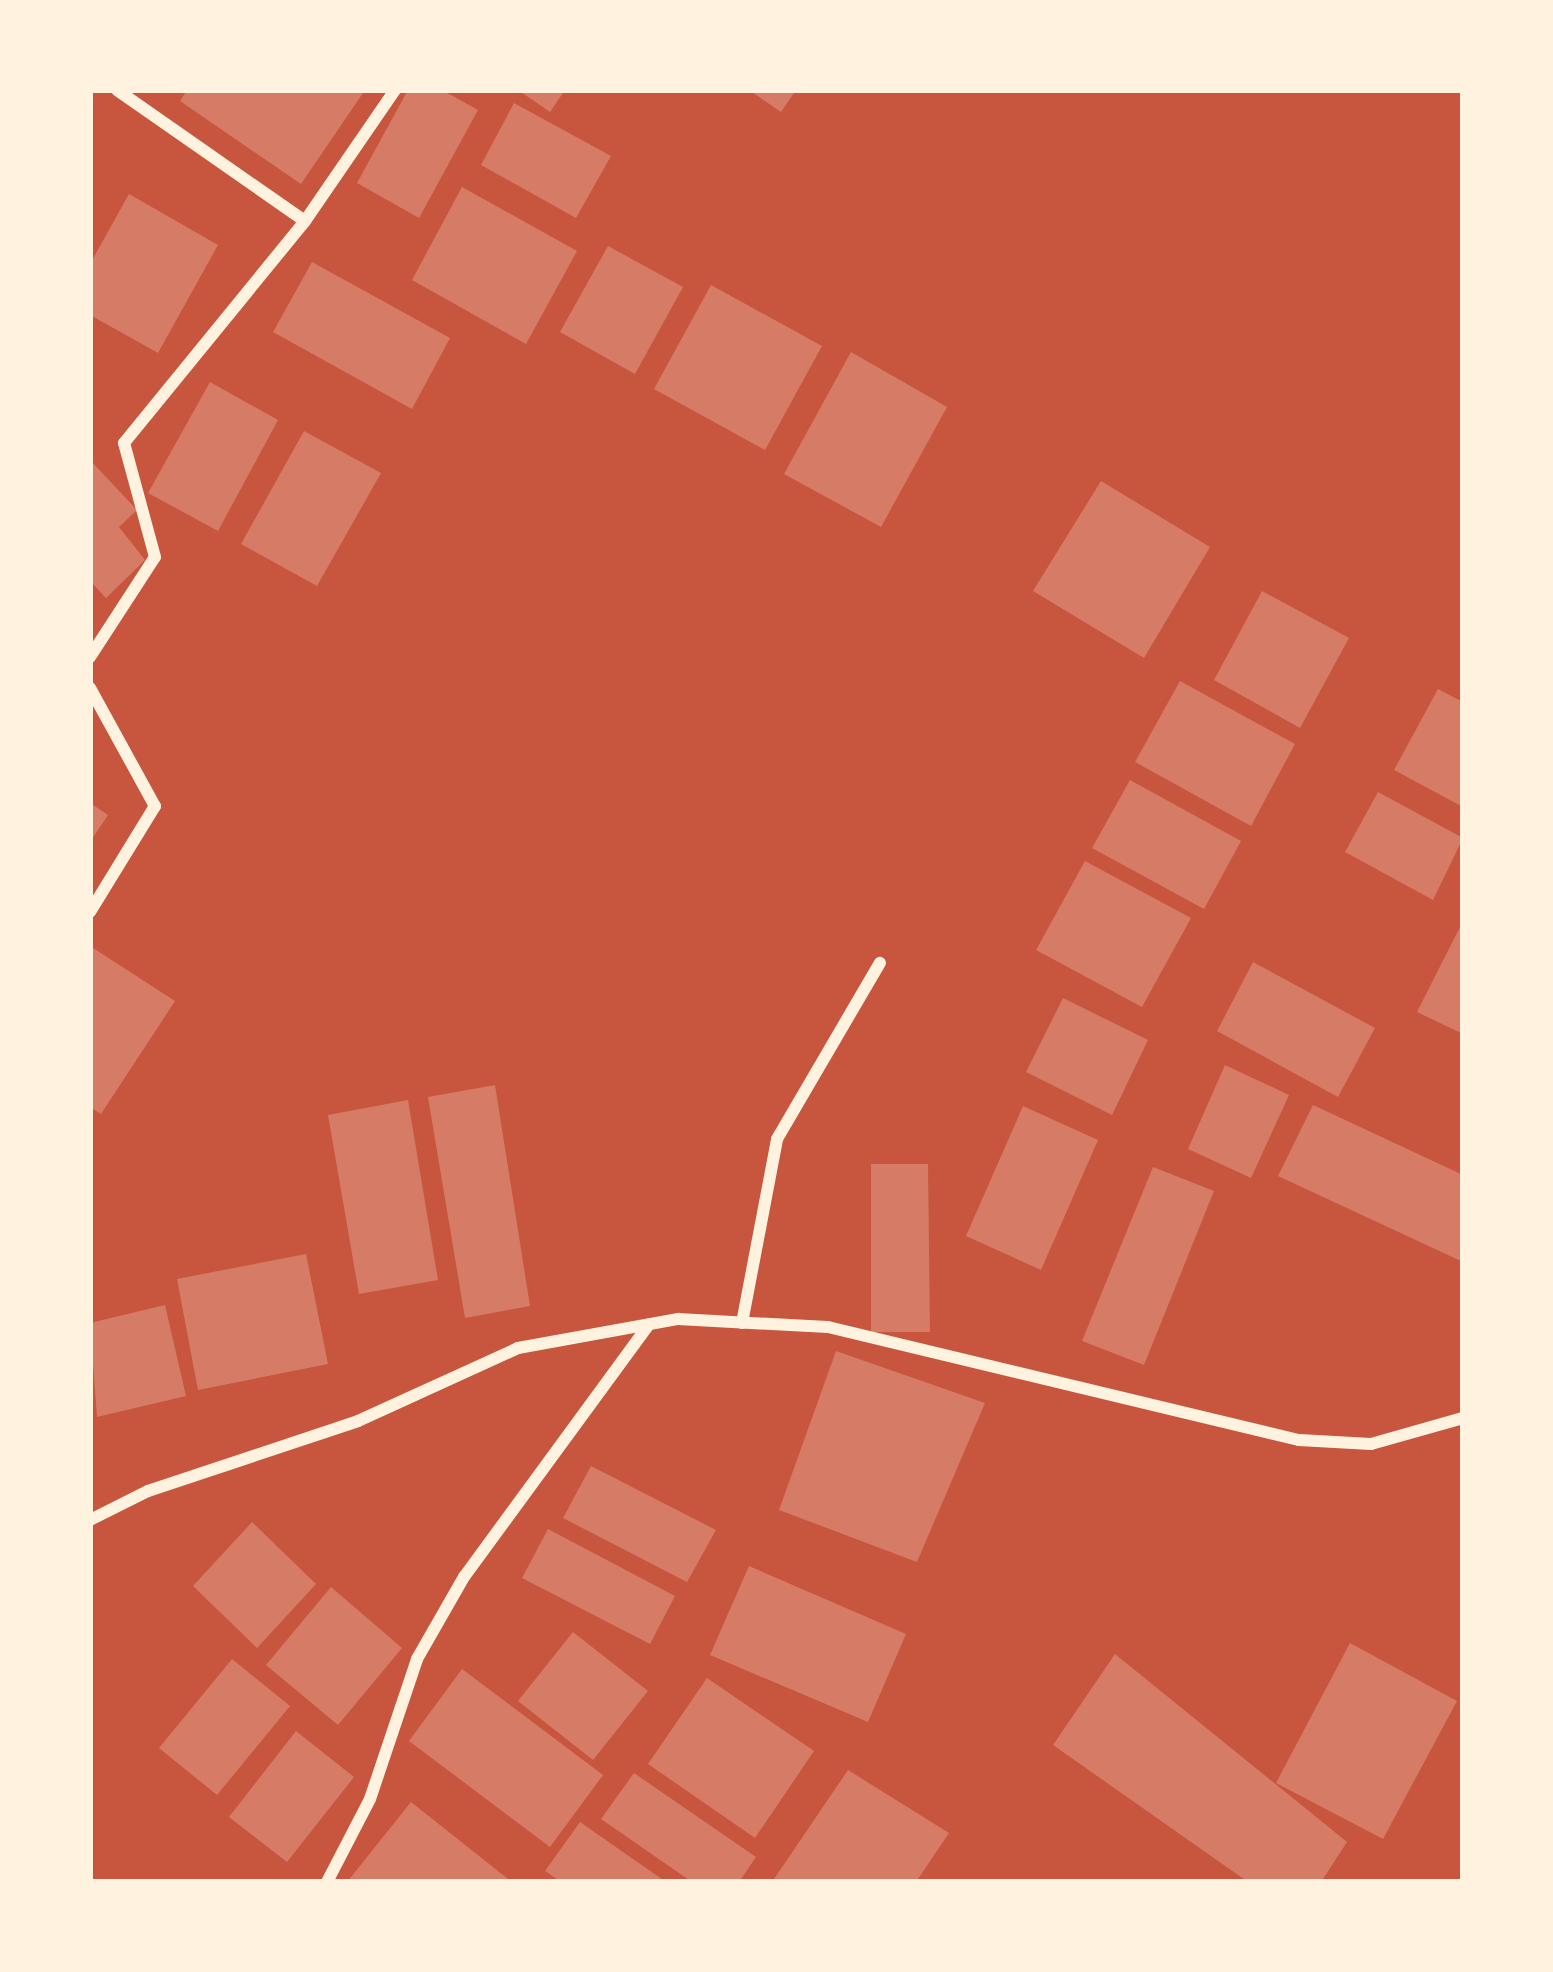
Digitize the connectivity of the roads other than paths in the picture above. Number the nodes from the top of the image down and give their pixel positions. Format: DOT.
graph roads {
  1 [pos="117,90"];
  2 [pos="395,90"];
  3 [pos="305,221"];
  4 [pos="90,657"];
  5 [pos="90,688"];
  6 [pos="90,912"];
  7 [pos="880,963"];
  8 [pos="742,1323"];
  9 [pos="649,1324"];
  10 [pos="1463,1418"];
  11 [pos="90,1520"];
  12 [pos="327,1882"];
  1 -- 3 [label="street"];
  2 -- 3 [label="street"];
  3 -- 4 [label="street"];
  5 -- 6 [label="street"];
  7 -- 8 [label="street"];
  8 -- 9 [label="street"];
  8 -- 10 [label="street"];
  9 -- 11 [label="street"];
  9 -- 12 [label="street"];
}
